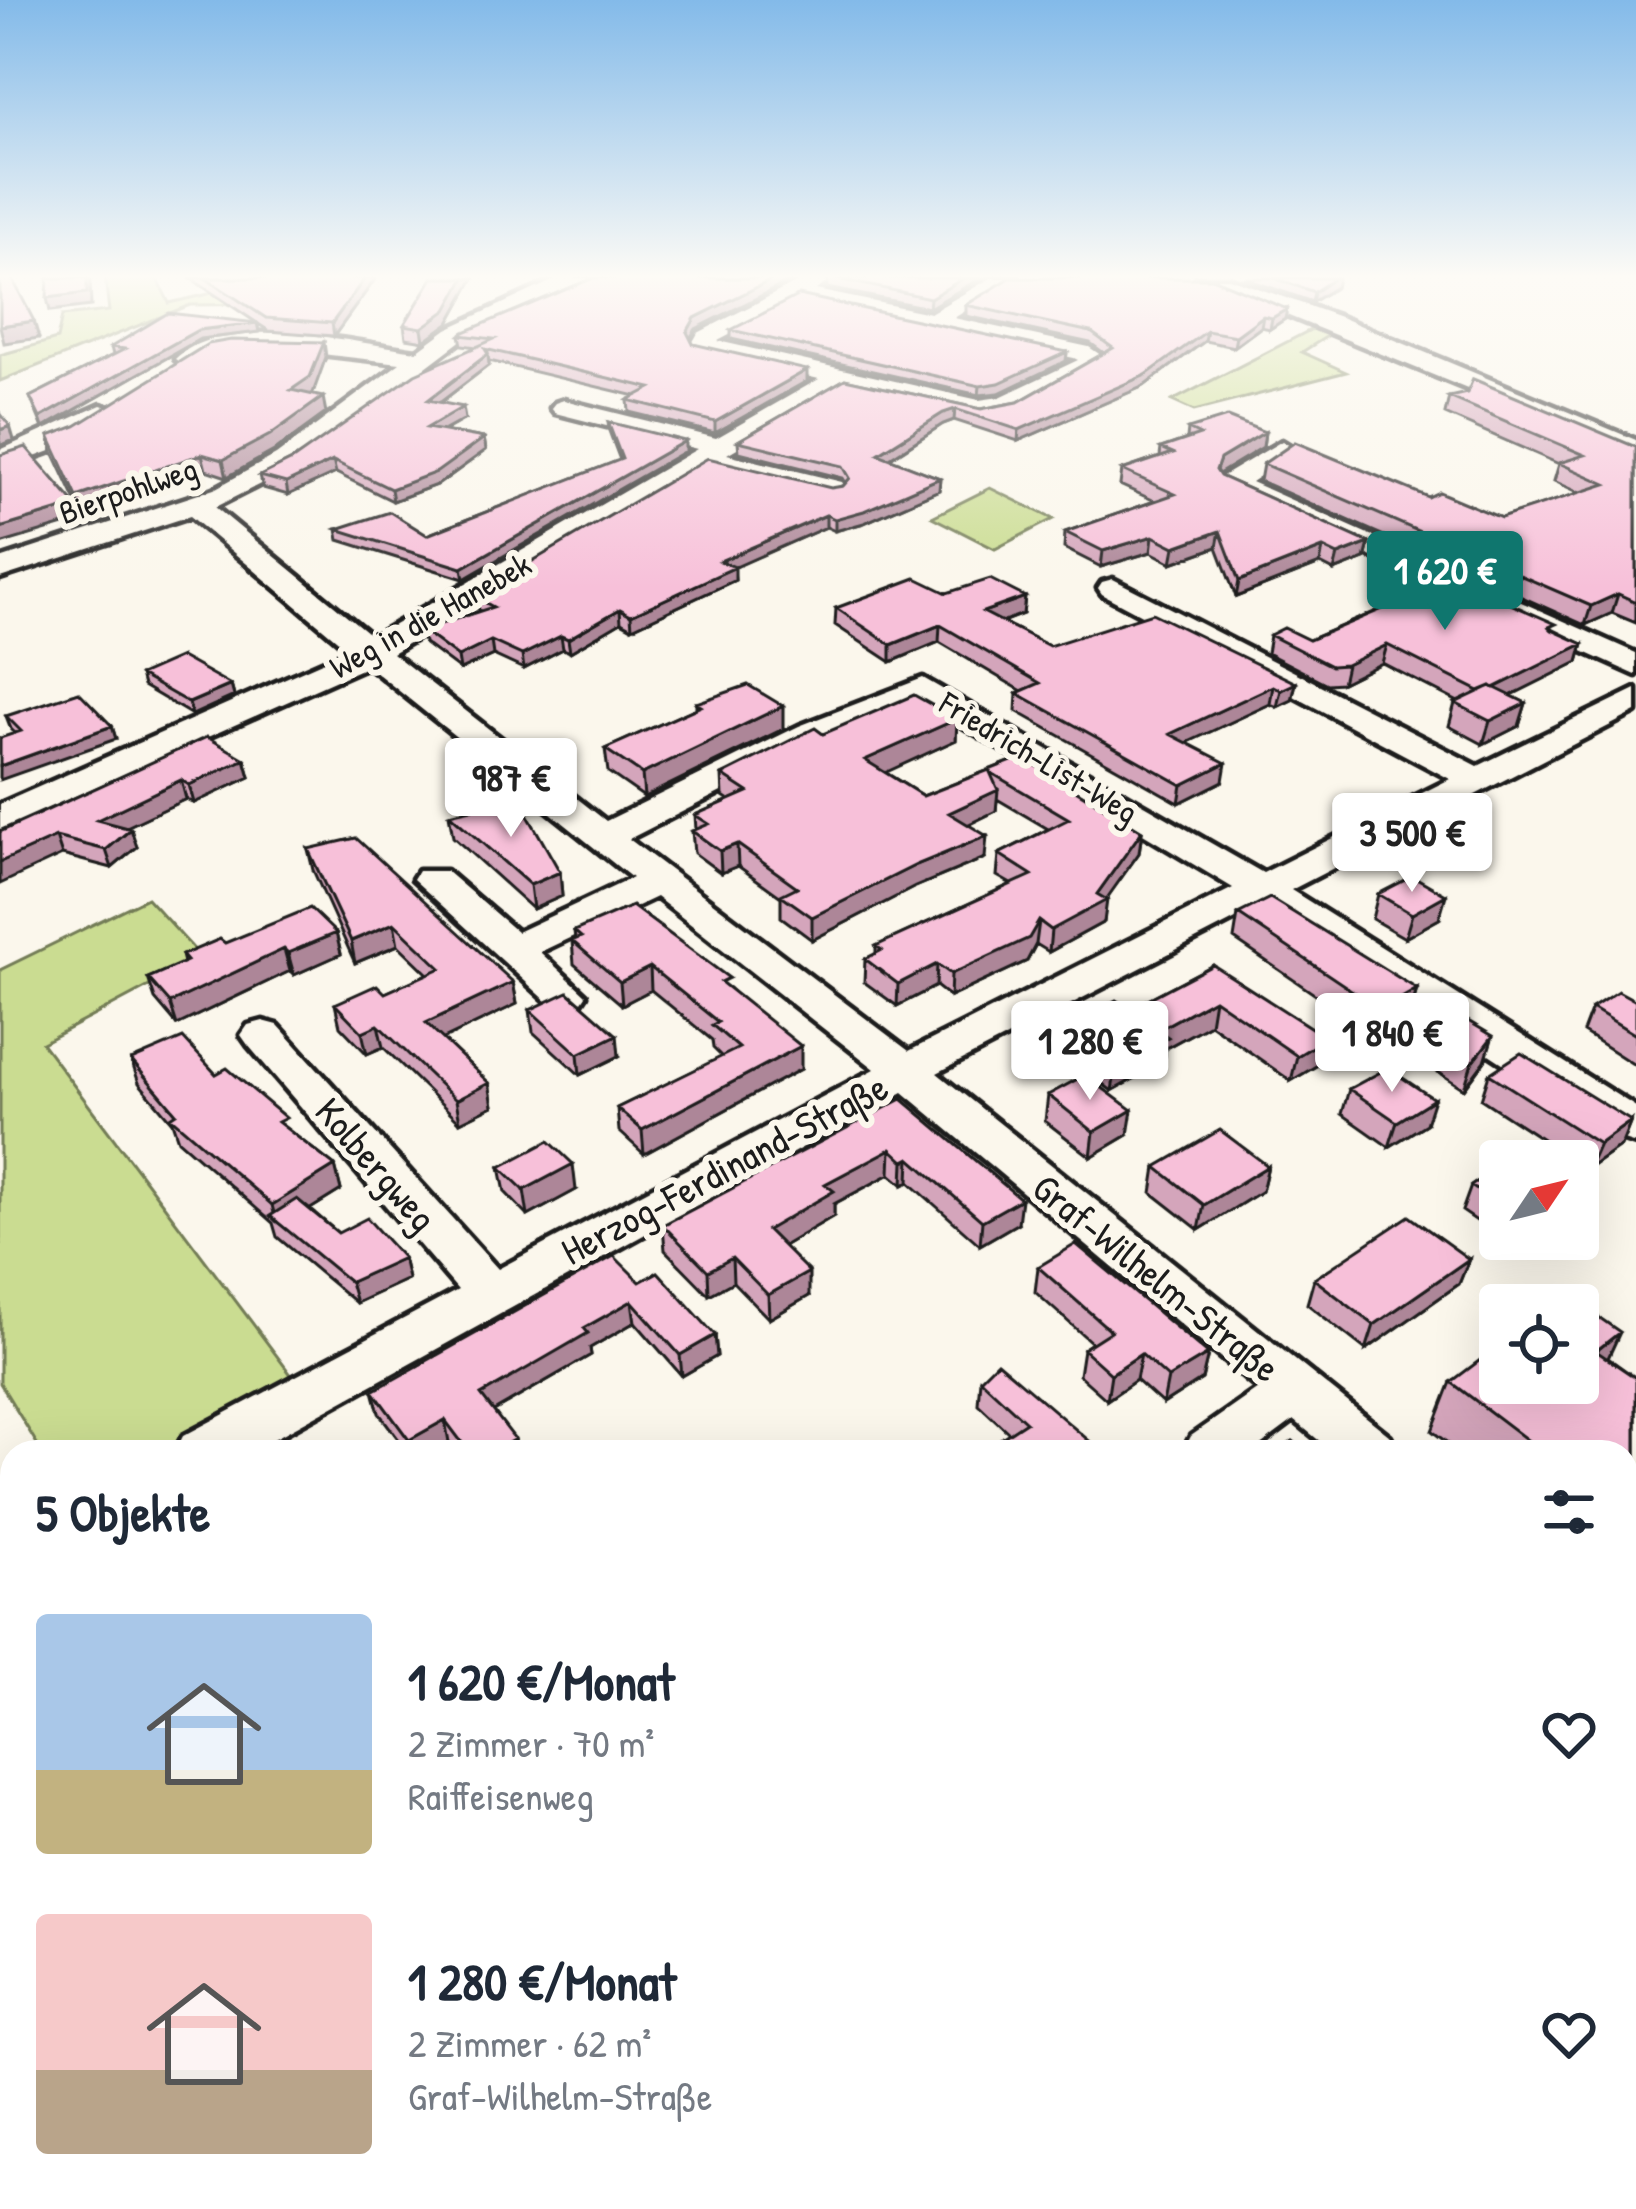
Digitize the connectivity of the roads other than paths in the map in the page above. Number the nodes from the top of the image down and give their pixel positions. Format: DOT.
graph roads {
  1 [pos="391,381"];
  2 [pos="832,381"];
  3 [pos="865,381"];
  4 [pos="1055,381"];
  5 [pos="1472,381"];
  6 [pos="126,397"];
  7 [pos="564,408"];
  8 [pos="1282,449"];
  9 [pos="1636,450"];
  10 [pos="711,452"];
  11 [pos="0,458"];
  12 [pos="861,477"];
  13 [pos="1231,484"];
  14 [pos="832,488"];
  15 [pos="802,500"];
  16 [pos="1203,500"];
  17 [pos="197,507"];
  18 [pos="0,569"];
  19 [pos="1112,588"];
  20 [pos="369,653"];
  21 [pos="1636,665"];
  22 [pos="1636,699"];
  23 [pos="1478,780"];
  24 [pos="0,818"];
  25 [pos="602,838"];
  26 [pos="432,879"];
  27 [pos="658,881"];
  28 [pos="1260,888"];
  29 [pos="513,949"];
  30 [pos="565,995"];
  31 [pos="263,1035"];
  32 [pos="906,1071"];
  33 [pos="1636,1128"];
  34 [pos="491,1294"];
  35 [pos="1296,1390"];
  36 [pos="224,1440"];
  37 [pos="1227,1440"];
  38 [pos="1356,1440"];
  1 -- 17 [label="street, Bierpohlweg"];
  2 -- 10 [label="street, Weg in die Hanebek"];
  3 -- 4 [label="street"];
  5 -- 9 [label="street"];
  6 -- 11 [label="street"];
  7 -- 10 [label="street"];
  8 -- 13 [label="street"];
  10 -- 14 [label="street"];
  10 -- 20 [label="street, Weg in die Hanebek"];
  12 -- 14 [label="street"];
  13 -- 16 [label="street"];
  13 -- 21 [label="street"];
  14 -- 15 [label="street"];
  17 -- 18 [label="street, Bierpohlweg"];
  17 -- 20 [label="street, Graf-Wilhelm-Straße"];
  19 -- 23 [label="street"];
  20 -- 24 [label="street, Weg in die Hanebek"];
  20 -- 25 [label="street, Graf-Wilhelm-Straße"];
  22 -- 23 [label="street, Herzog-Ferdinand-Straße"];
  23 -- 28 [label="street, Herzog-Ferdinand-Straße"];
  25 -- 27 [label="street, Graf-Wilhelm-Straße"];
  25 -- 28 [label="street, Friedrich-List-Weg"];
  26 -- 29 [label="street"];
  27 -- 29 [label="street"];
  27 -- 32 [label="street, Graf-Wilhelm-Straße"];
  28 -- 32 [label="street, Herzog-Ferdinand-Straße"];
  28 -- 33 [label="street"];
  29 -- 30 [label="street"];
  31 -- 34 [label="street, Kolbergweg"];
  32 -- 34 [label="street, Herzog-Ferdinand-Straße"];
  32 -- 35 [label="street, Graf-Wilhelm-Straße"];
  34 -- 36 [label="street, Herzog-Ferdinand-Straße"];
  35 -- 37 [label="street"];
  35 -- 38 [label="street, Graf-Wilhelm-Straße"];
}
